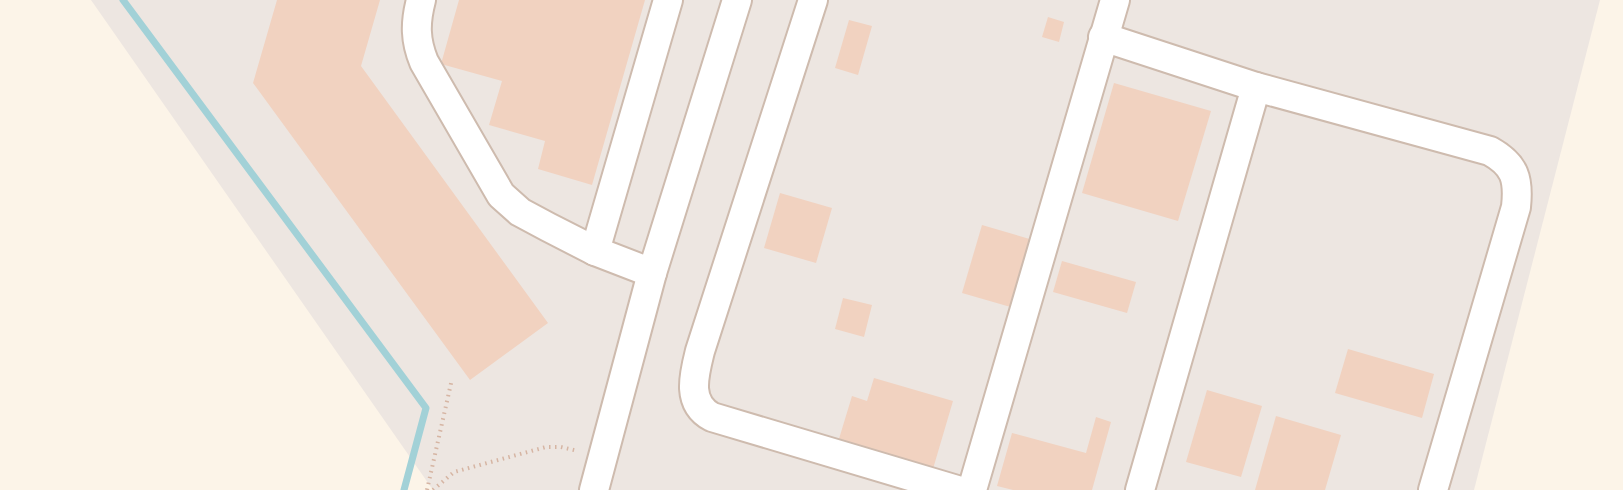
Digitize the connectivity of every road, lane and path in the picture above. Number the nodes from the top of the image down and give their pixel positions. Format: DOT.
graph roads {
  1 [pos="421,0"];
  2 [pos="668,0"];
  3 [pos="737,0"];
  4 [pos="813,0"];
  5 [pos="1115,0"];
  6 [pos="1103,37"];
  7 [pos="1256,87"];
  8 [pos="596,251"];
  9 [pos="652,273"];
  10 [pos="452,379"];
  11 [pos="576,451"];
  12 [pos="428,488"];
  13 [pos="433,490"];
  14 [pos="594,490"];
  15 [pos="957,490"];
  16 [pos="972,490"];
  17 [pos="1140,490"];
  18 [pos="1433,490"];
  1 -- 8 [label="lane"];
  2 -- 8 [label="lane"];
  3 -- 9 [label="lane"];
  4 -- 15 [label="lane"];
  5 -- 6 [label="lane"];
  6 -- 7 [label="lane"];
  6 -- 16 [label="lane"];
  7 -- 17 [label="lane"];
  7 -- 18 [label="lane"];
  8 -- 9 [label="lane"];
  9 -- 14 [label="lane"];
  10 -- 12 [label="path"];
  11 -- 13 [label="path"];
}
